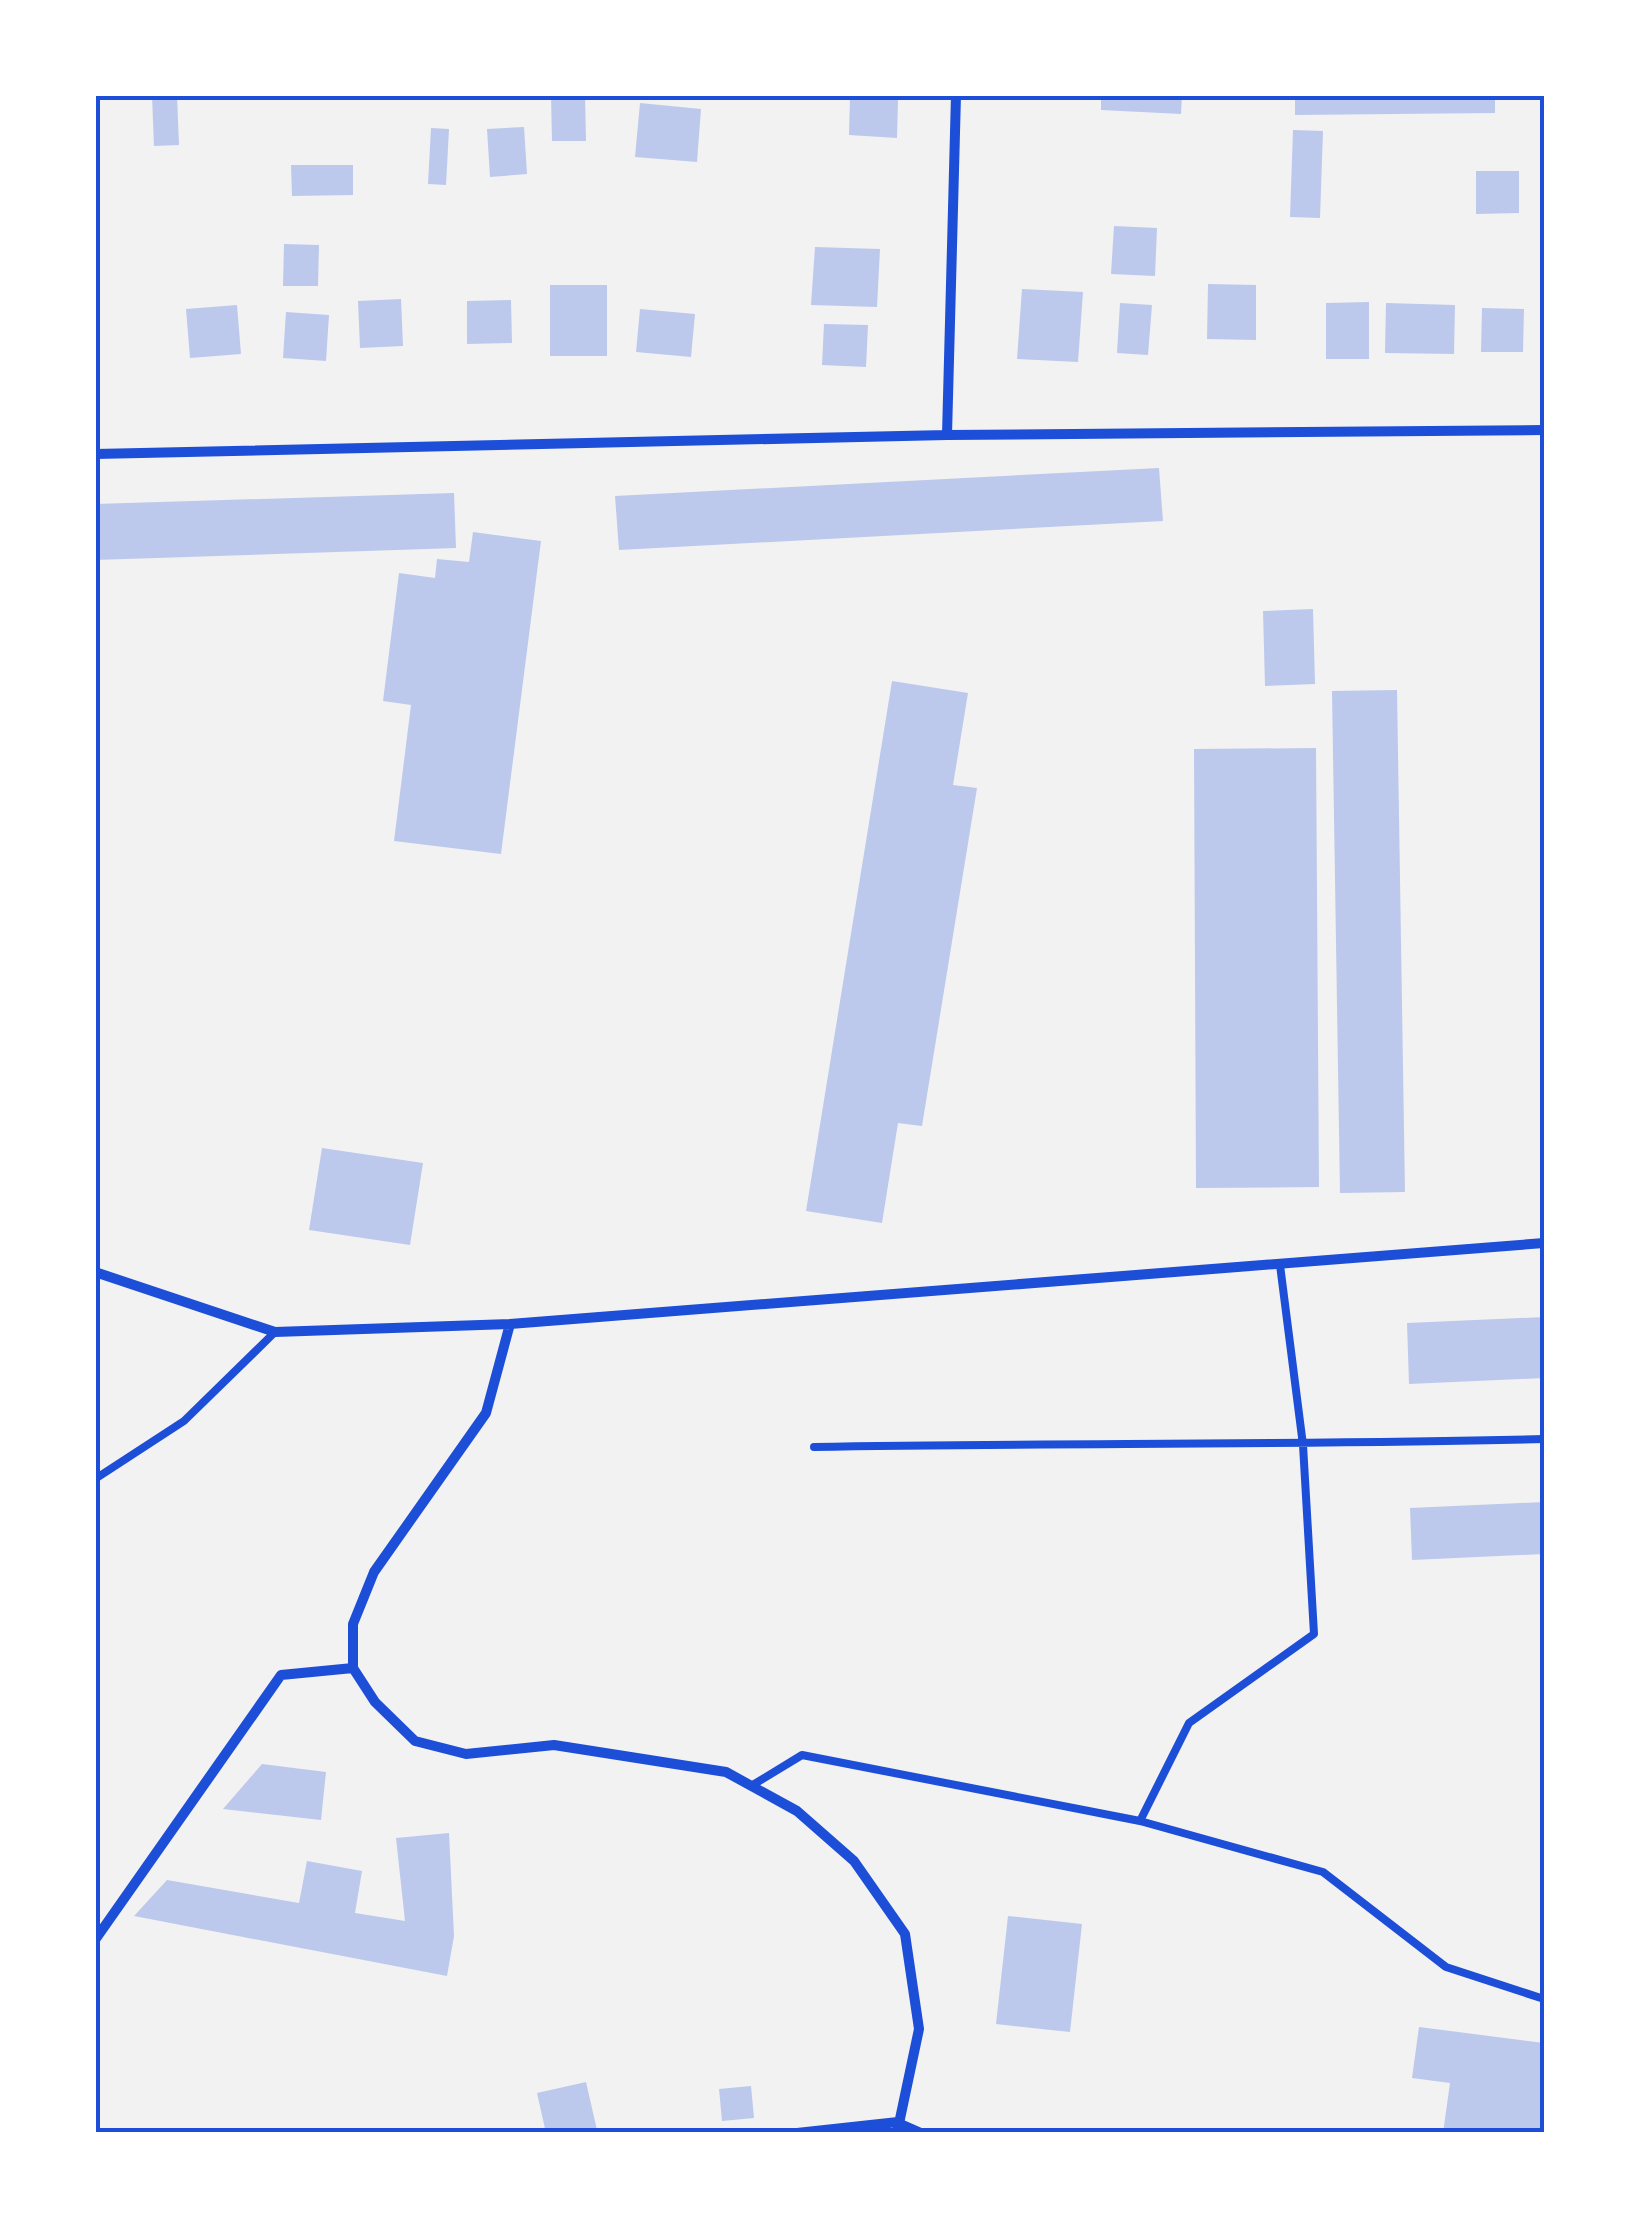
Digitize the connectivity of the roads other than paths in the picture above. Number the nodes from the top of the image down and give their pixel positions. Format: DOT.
graph roads {
  1 [pos="956,95"];
  2 [pos="1544,430"];
  3 [pos="947,435"];
  4 [pos="95,454"];
  5 [pos="1544,1243"];
  6 [pos="1280,1266"];
  7 [pos="95,1272"];
  8 [pos="510,1324"];
  9 [pos="276,1332"];
  10 [pos="1544,1439"];
  11 [pos="1304,1444"];
  12 [pos="814,1447"];
  13 [pos="95,1479"];
  14 [pos="353,1668"];
  15 [pos="751,1786"];
  16 [pos="1140,1821"];
  17 [pos="95,1940"];
  18 [pos="1544,1999"];
  19 [pos="897,2127"];
  20 [pos="797,2133"];
  21 [pos="923,2133"];
  1 -- 3 [label="street"];
  2 -- 3 [label="street"];
  3 -- 4 [label="street"];
  5 -- 6 [label="street"];
  6 -- 8 [label="street"];
  6 -- 11 [label="lane"];
  7 -- 9 [label="street"];
  8 -- 9 [label="street"];
  8 -- 14 [label="street"];
  9 -- 13 [label="lane"];
  10 -- 11 [label="lane"];
  11 -- 12 [label="lane"];
  11 -- 16 [label="lane"];
  14 -- 15 [label="street"];
  14 -- 17 [label="street"];
  15 -- 16 [label="lane"];
  15 -- 19 [label="street"];
  16 -- 18 [label="lane"];
  19 -- 20 [label="street"];
  19 -- 21 [label="lane"];
}
